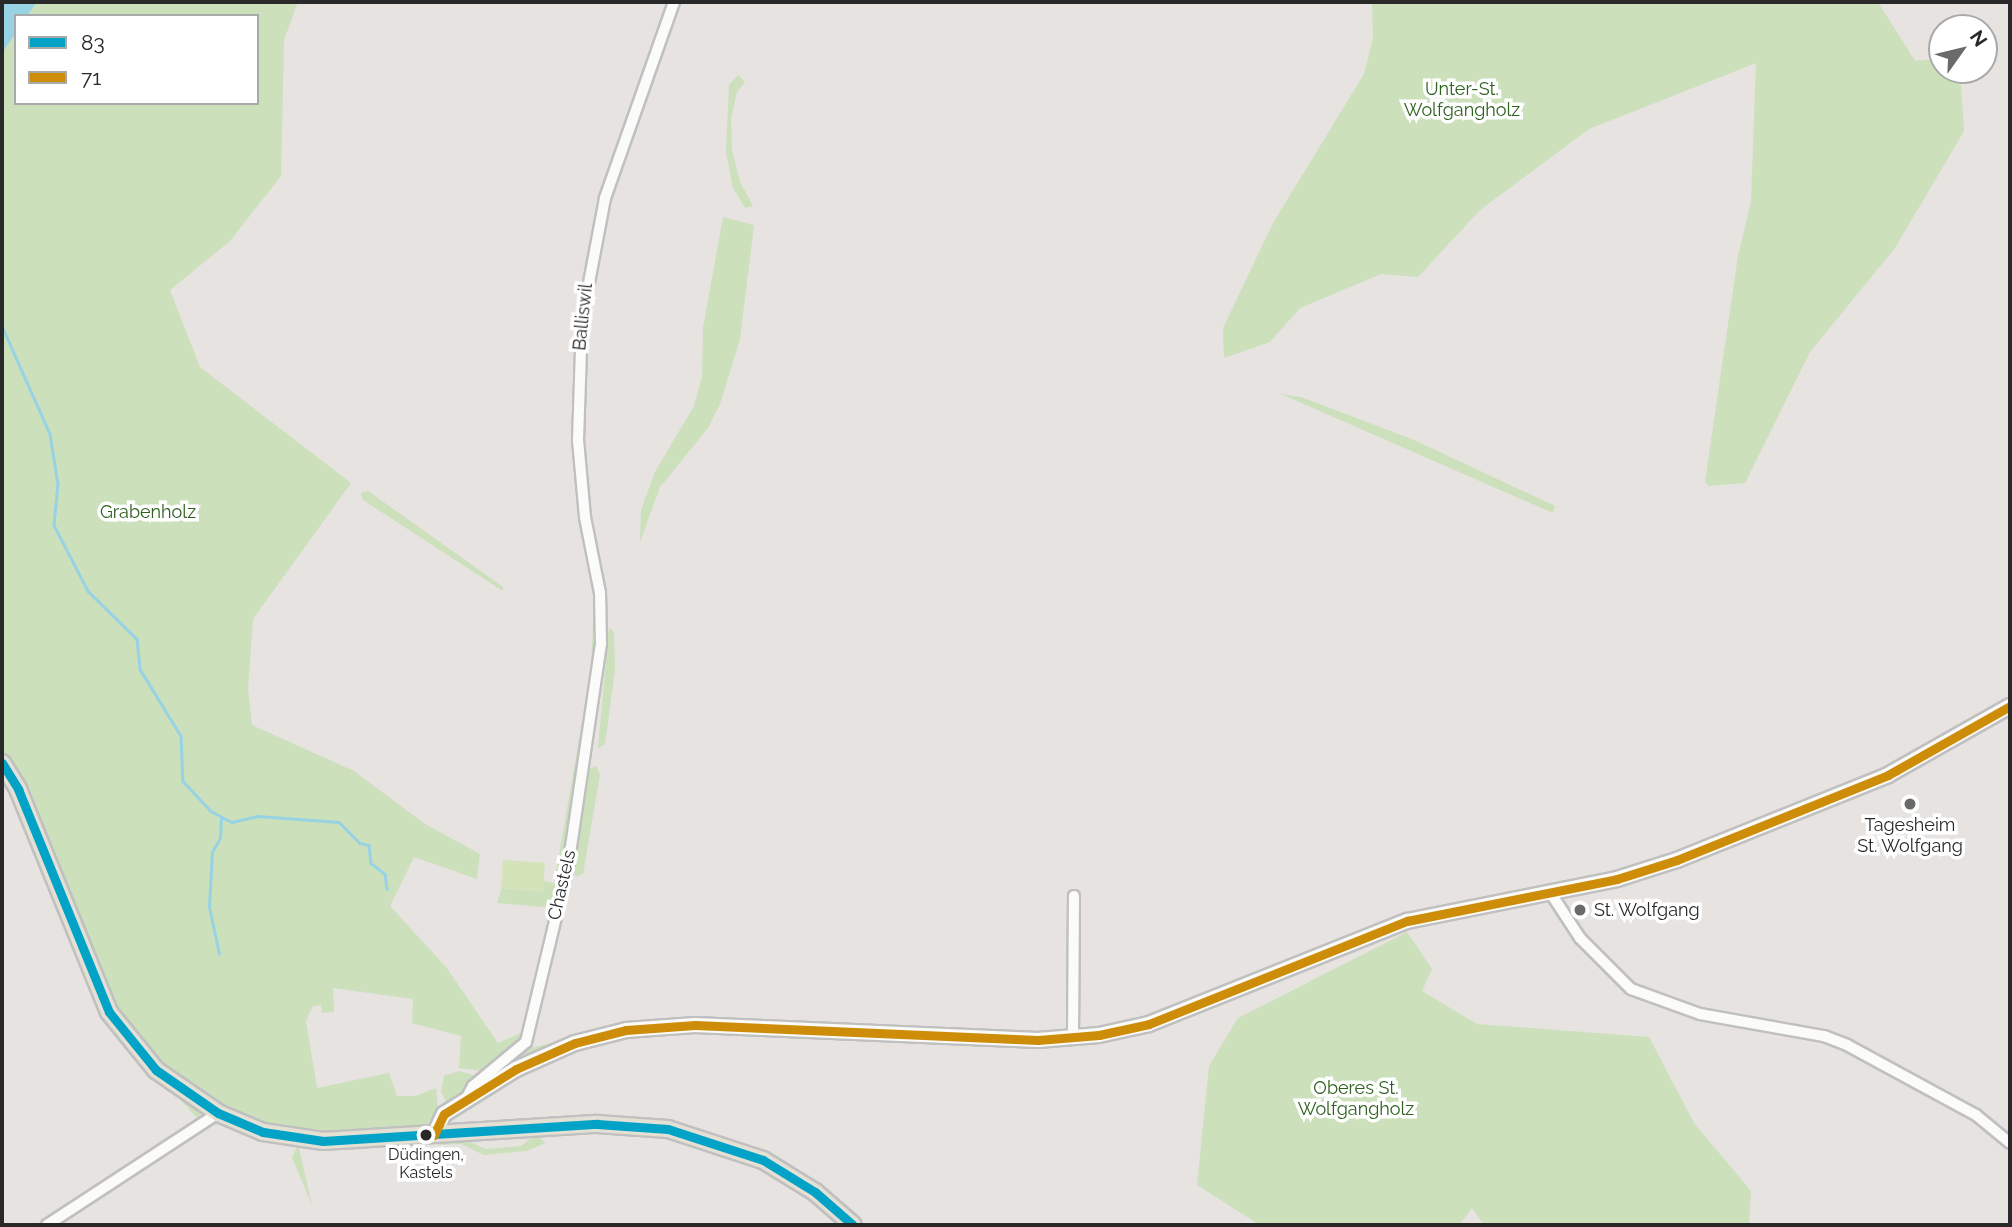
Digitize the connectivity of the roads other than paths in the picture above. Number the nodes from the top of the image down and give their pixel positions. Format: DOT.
graph roads {
  1 [pos="674,2"];
  2 [pos="601,644"];
  3 [pos="2010,706"];
  4 [pos="2,763"];
  5 [pos="1550,892"];
  6 [pos="1074,896"];
  7 [pos="1631,989"];
  8 [pos="1641,1003"];
  9 [pos="1073,1038"];
  10 [pos="466,1098"];
  11 [pos="450,1109"];
  12 [pos="218,1113"];
  13 [pos="460,1134"];
  14 [pos="434,1135"];
  15 [pos="2010,1143"];
  16 [pos="47,1225"];
  17 [pos="853,1225"];
  1 -- 2 [label="street, Balliswil"];
  2 -- 10 [label="street, Chastels"];
  3 -- 5 [label="main road"];
  4 -- 12 [label="main road"];
  5 -- 7 [label="street"];
  5 -- 9 [label="main road, Chastels"];
  6 -- 9 [label="street"];
  7 -- 8 [label="street"];
  7 -- 15 [label="street"];
  9 -- 10 [label="main road, Chastels"];
  10 -- 11 [label="main road, Chastels"];
  11 -- 13 [label="main road"];
  11 -- 14 [label="main road, Chastels"];
  12 -- 14 [label="main road"];
  12 -- 16 [label="street"];
  13 -- 14 [label="main road"];
  13 -- 17 [label="main road"];
}
